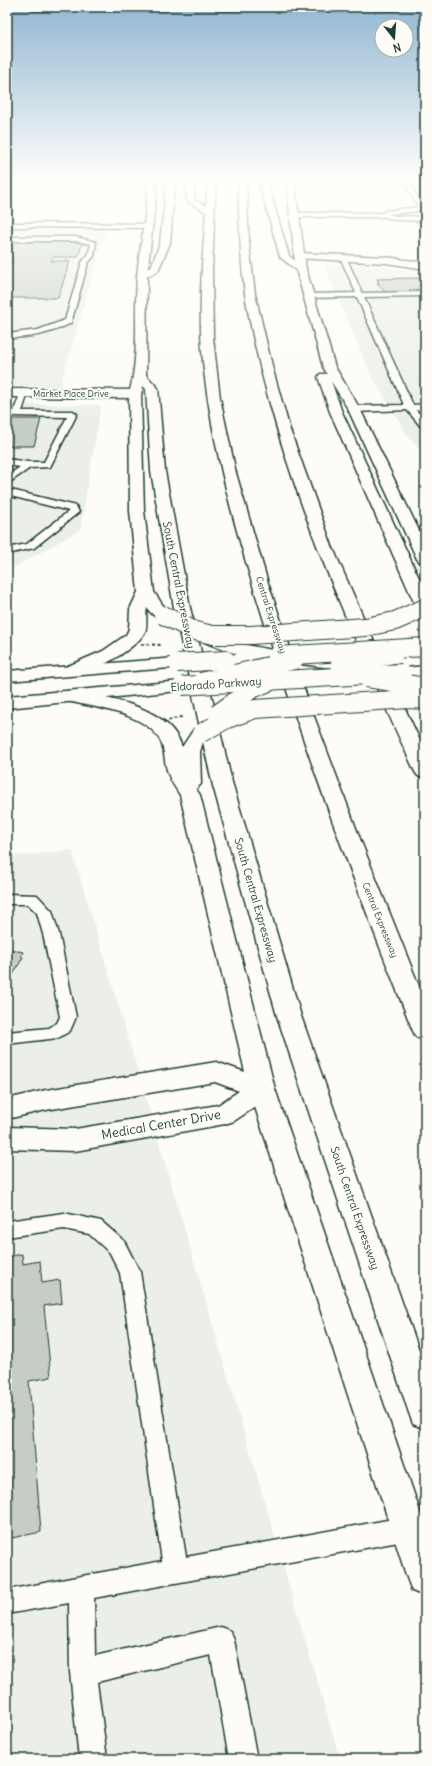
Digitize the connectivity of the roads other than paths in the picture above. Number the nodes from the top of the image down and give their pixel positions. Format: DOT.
graph roads {
  1 [pos="86,260"];
  2 [pos="144,260"];
  3 [pos="157,260"];
  4 [pos="207,260"];
  5 [pos="246,260"];
  6 [pos="290,260"];
  7 [pos="300,260"];
  8 [pos="344,260"];
  9 [pos="389,260"];
  10 [pos="425,266"];
  11 [pos="301,269"];
  12 [pos="142,276"];
  13 [pos="425,294"];
  14 [pos="360,295"];
  15 [pos="308,296"];
  16 [pos="7,336"];
  17 [pos="329,367"];
  18 [pos="140,376"];
  19 [pos="7,393"];
  20 [pos="24,393"];
  21 [pos="135,394"];
  22 [pos="425,407"];
  23 [pos="410,408"];
  24 [pos="354,409"];
  25 [pos="7,414"];
  26 [pos="17,414"];
  27 [pos="425,426"];
  28 [pos="7,462"];
  29 [pos="28,465"];
  30 [pos="7,481"];
  31 [pos="7,492"];
  32 [pos="7,551"];
  33 [pos="425,559"];
  34 [pos="146,592"];
  35 [pos="424,609"];
  36 [pos="195,632"];
  37 [pos="425,648"];
  38 [pos="320,654"];
  39 [pos="303,665"];
  40 [pos="271,668"];
  41 [pos="74,670"];
  42 [pos="343,670"];
  43 [pos="425,671"];
  44 [pos="7,676"];
  45 [pos="425,687"];
  46 [pos="69,696"];
  47 [pos="425,700"];
  48 [pos="7,702"];
  49 [pos="197,738"];
  50 [pos="425,772"];
  51 [pos="190,795"];
  52 [pos="7,899"];
  53 [pos="425,1032"];
  54 [pos="7,1038"];
  55 [pos="262,1088"];
  56 [pos="7,1109"];
  57 [pos="7,1138"];
  58 [pos="7,1229"];
  59 [pos="425,1413"];
  60 [pos="409,1528"];
  61 [pos="176,1570"];
  62 [pos="425,1578"];
  63 [pos="81,1588"];
  64 [pos="7,1602"];
  65 [pos="83,1672"];
  66 [pos="94,1759"];
  67 [pos="243,1759"];
  1 -- 16 [label="lane"];
  2 -- 12 [label="main road"];
  3 -- 12 [label="main road"];
  4 -- 53 [label="main road, Central Expressway"];
  5 -- 50 [label="main road"];
  6 -- 11 [label="main road"];
  7 -- 11 [label="main road"];
  8 -- 14 [label="lane"];
  9 -- 10 [label="main road"];
  11 -- 15 [label="main road"];
  12 -- 18 [label="main road"];
  13 -- 14 [label="lane"];
  14 -- 15 [label="lane"];
  14 -- 23 [label="lane"];
  15 -- 17 [label="main road"];
  17 -- 24 [label="main road"];
  17 -- 35 [label="main road"];
  18 -- 21 [label="main road"];
  18 -- 59 [label="main road, South Central Expressway"];
  19 -- 20 [label="main road, Market Place Drive"];
  20 -- 21 [label="main road, Market Place Drive"];
  20 -- 26 [label="lane"];
  21 -- 34 [label="main road"];
  22 -- 23 [label="lane"];
  23 -- 24 [label="lane"];
  23 -- 27 [label="lane"];
  24 -- 33 [label="main road"];
  25 -- 26 [label="lane"];
  26 -- 29 [label="lane"];
  28 -- 29 [label="lane"];
  29 -- 30 [label="lane"];
  31 -- 32 [label="lane"];
  34 -- 36 [label="main road, bridge"];
  34 -- 41 [label="main road"];
  35 -- 36 [label="main road, bridge"];
  35 -- 38 [label="main road, bridge"];
  36 -- 40 [label="main road, bridge"];
  37 -- 38 [label="main road, Eldorado Parkway, bridge"];
  37 -- 42 [label="main road, bridge"];
  38 -- 39 [label="main road, bridge"];
  38 -- 40 [label="main road, Eldorado Parkway, bridge"];
  39 -- 40 [label="main road, bridge"];
  39 -- 40 [label="main road, bridge"];
  39 -- 42 [label="main road"];
  40 -- 41 [label="main road, Eldorado Parkway, bridge"];
  40 -- 42 [label="main road, Eldorado Parkway, bridge"];
  40 -- 46 [label="main road, Eldorado Parkway, bridge"];
  40 -- 49 [label="main road, bridge"];
  41 -- 44 [label="main road, Eldorado Parkway"];
  42 -- 43 [label="main road, Eldorado Parkway, bridge"];
  42 -- 45 [label="main road, bridge"];
  46 -- 48 [label="main road, Eldorado Parkway"];
  46 -- 51 [label="main road"];
  47 -- 49 [label="main road, bridge"];
  49 -- 51 [label="main road"];
  51 -- 55 [label="main road"];
  52 -- 54 [label="lane"];
  55 -- 56 [label="main road"];
  55 -- 57 [label="main road, Medical Center Drive"];
  55 -- 60 [label="main road"];
  58 -- 61 [label="lane"];
  60 -- 61 [label="lane"];
  60 -- 62 [label="main road"];
  61 -- 63 [label="lane"];
  63 -- 64 [label="lane"];
  63 -- 65 [label="lane"];
  65 -- 66 [label="lane"];
  65 -- 67 [label="lane"];
}
